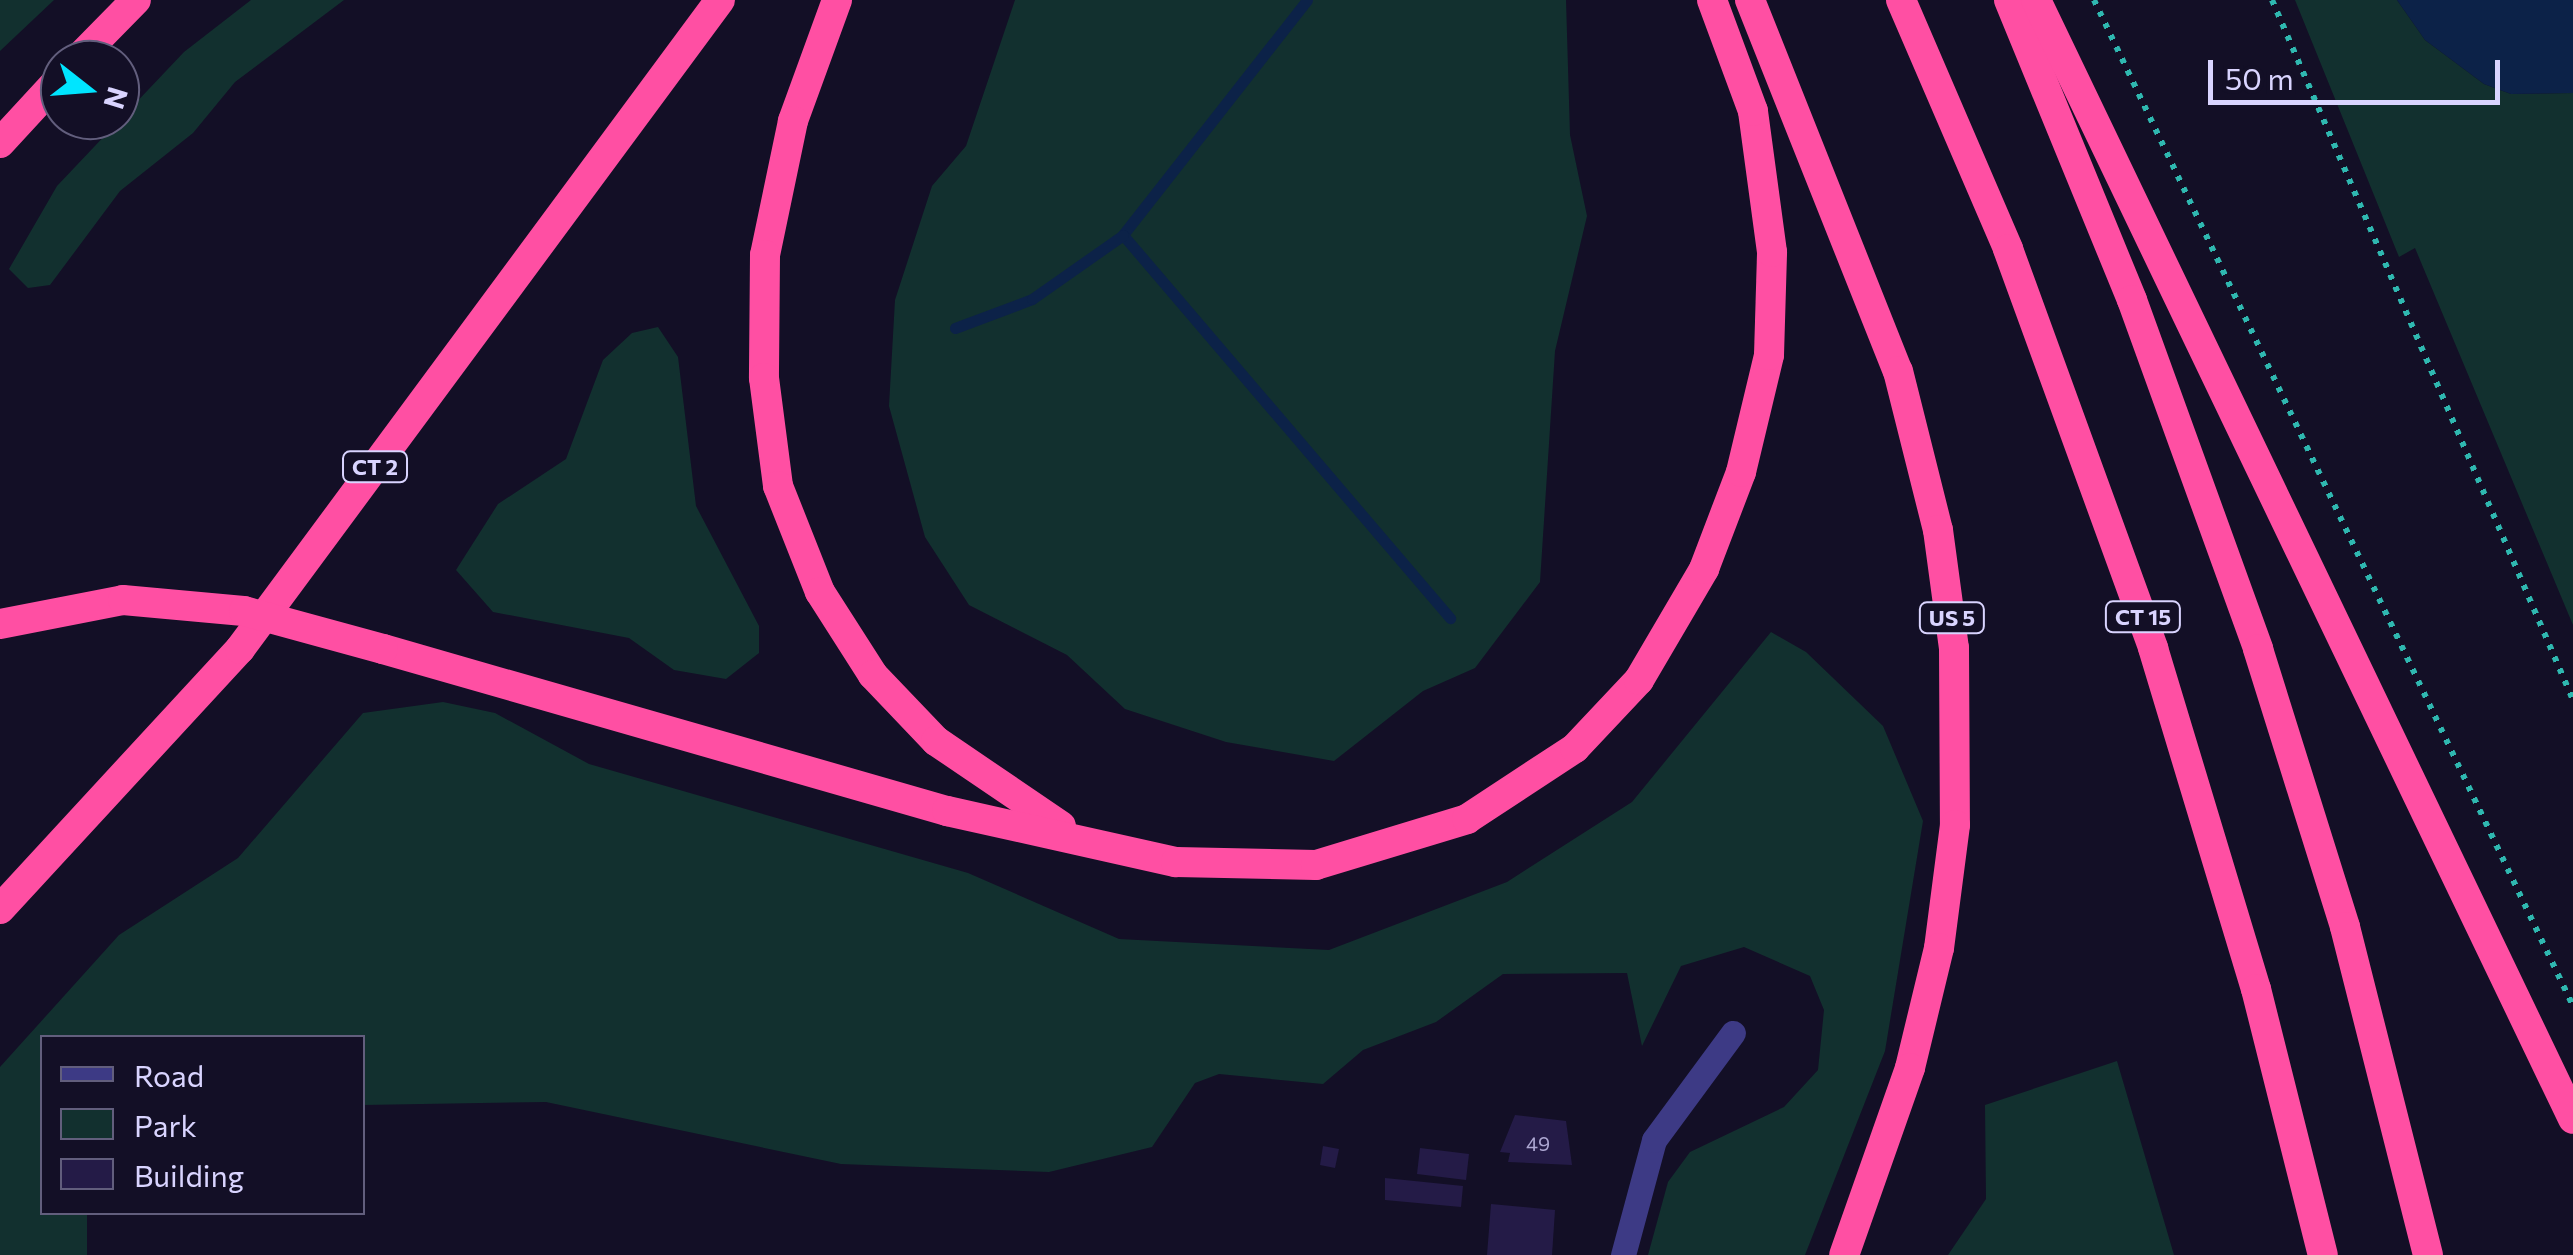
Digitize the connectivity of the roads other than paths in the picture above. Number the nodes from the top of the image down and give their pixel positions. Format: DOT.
graph roads {
  1 [pos="136,0"];
  2 [pos="720,0"];
  3 [pos="836,0"];
  4 [pos="1712,0"];
  5 [pos="1750,0"];
  6 [pos="1901,0"];
  7 [pos="2009,0"];
  8 [pos="2036,0"];
  9 [pos="97,40"];
  10 [pos="40,99"];
  11 [pos="0,142"];
  12 [pos="0,624"];
  13 [pos="1081,838"];
  14 [pos="0,909"];
  15 [pos="1733,1033"];
  16 [pos="2573,1119"];
  17 [pos="1623,1255"];
  18 [pos="1844,1255"];
  19 [pos="2322,1255"];
  20 [pos="2428,1255"];
  1 -- 9 [label="highway"];
  2 -- 14 [label="highway, CT 2"];
  3 -- 13 [label="highway"];
  4 -- 13 [label="highway"];
  5 -- 18 [label="highway, US 5"];
  6 -- 19 [label="highway, CT 15"];
  7 -- 20 [label="highway"];
  8 -- 16 [label="highway"];
  10 -- 11 [label="highway"];
  12 -- 13 [label="highway, bridge"];
  15 -- 17 [label="street"];
}
